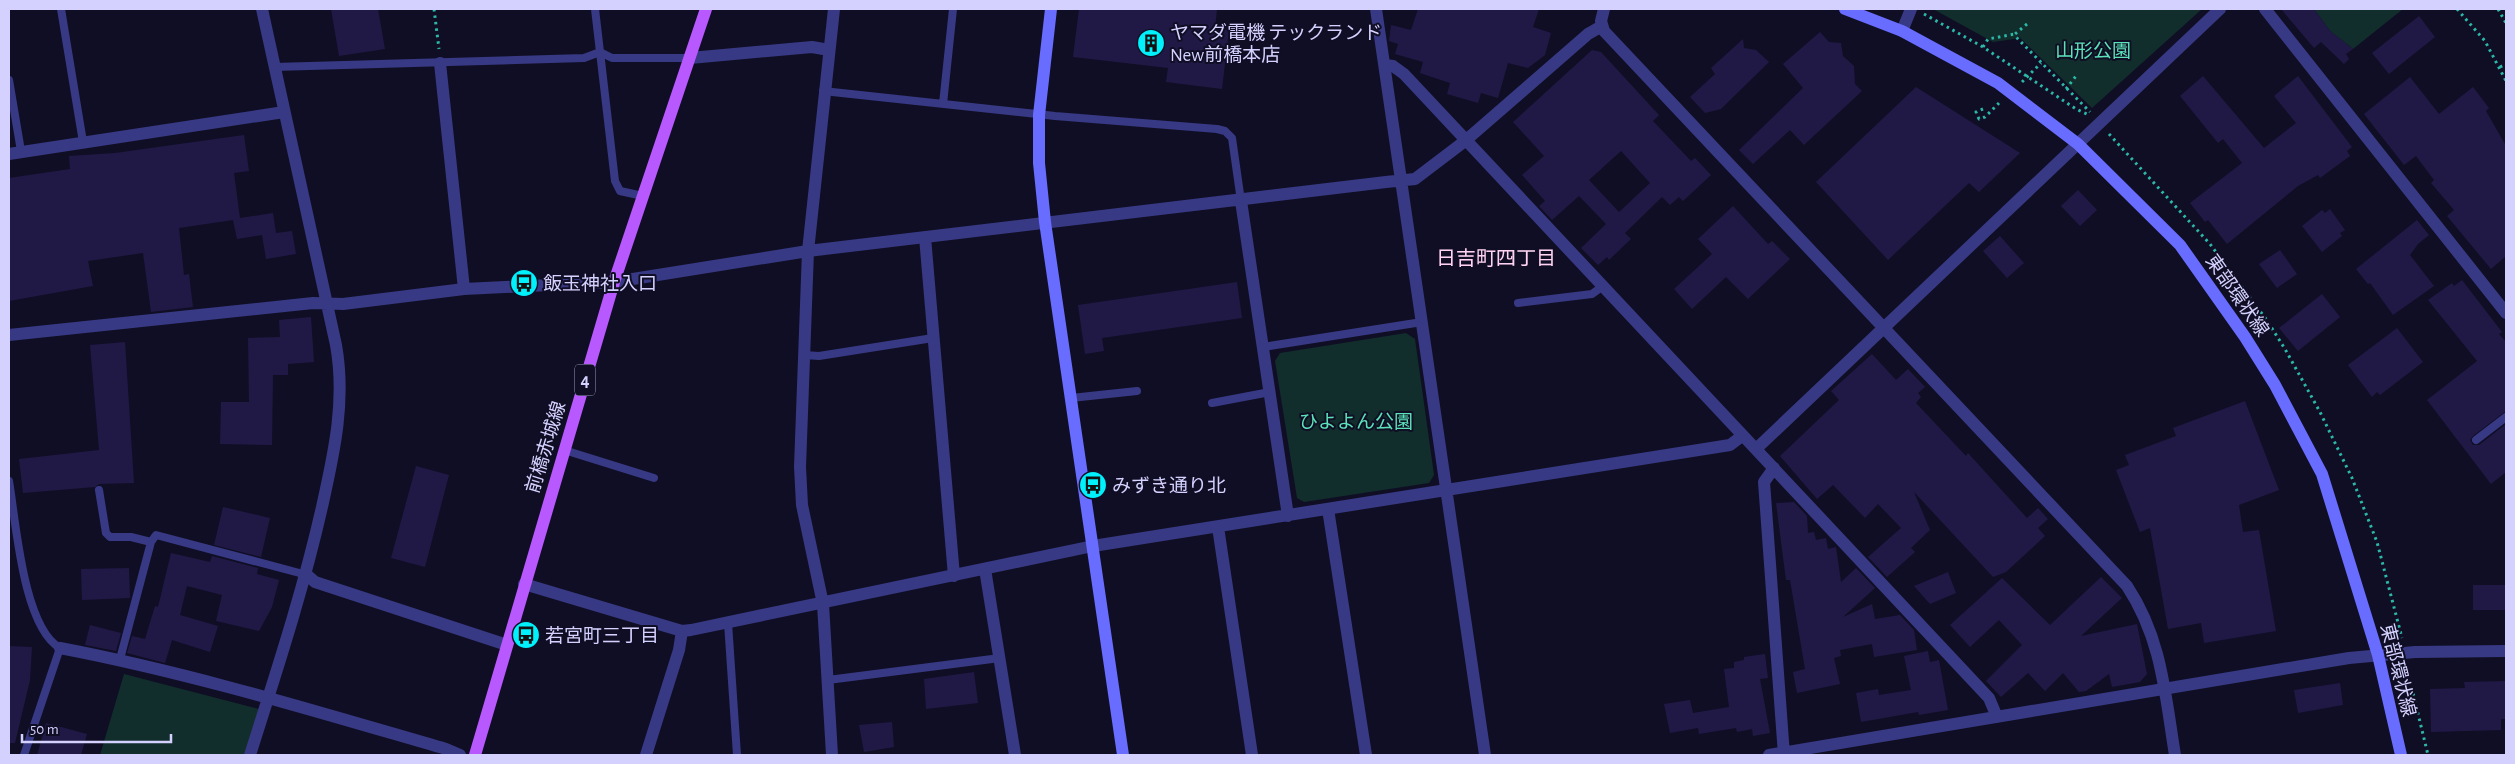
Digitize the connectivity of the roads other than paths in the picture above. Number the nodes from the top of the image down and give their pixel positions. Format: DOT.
graph roads {
  1 [pos="61,9"];
  2 [pos="262,9"];
  3 [pos="595,9"];
  4 [pos="706,9"];
  5 [pos="834,9"];
  6 [pos="953,9"];
  7 [pos="1051,9"];
  8 [pos="1376,9"];
  9 [pos="1604,9"];
  10 [pos="1845,9"];
  11 [pos="2220,9"];
  12 [pos="2265,9"];
  13 [pos="1916,11"];
  14 [pos="1602,26"];
  15 [pos="1902,31"];
  16 [pos="829,50"];
  17 [pos="600,52"];
  18 [pos="690,58"];
  19 [pos="440,62"];
  20 [pos="1385,66"];
  21 [pos="274,68"];
  22 [pos="9,80"];
  23 [pos="824,91"];
  24 [pos="943,104"];
  25 [pos="284,112"];
  26 [pos="1039,115"];
  27 [pos="1465,141"];
  28 [pos="83,142"];
  29 [pos="2078,144"];
  30 [pos="15,153"];
  31 [pos="1401,182"];
  32 [pos="643,196"];
  33 [pos="1241,200"];
  34 [pos="1045,222"];
  35 [pos="925,237"];
  36 [pos="808,251"];
  37 [pos="614,282"];
  38 [pos="1603,286"];
  39 [pos="464,289"];
  40 [pos="1518,303"];
  41 [pos="327,304"];
  42 [pos="2506,313"];
  43 [pos="1422,322"];
  44 [pos="1884,329"];
  45 [pos="9,335"];
  46 [pos="933,338"];
  47 [pos="1263,347"];
  48 [pos="804,355"];
  49 [pos="1137,390"];
  50 [pos="1270,392"];
  51 [pos="1071,398"];
  52 [pos="1212,403"];
  53 [pos="2506,417"];
  54 [pos="1742,436"];
  55 [pos="2476,440"];
  56 [pos="1756,449"];
  57 [pos="564,450"];
  58 [pos="1774,468"];
  59 [pos="654,478"];
  60 [pos="9,482"];
  61 [pos="99,490"];
  62 [pos="1446,491"];
  63 [pos="1328,509"];
  64 [pos="1288,516"];
  65 [pos="1218,527"];
  66 [pos="151,542"];
  67 [pos="1093,546"];
  68 [pos="984,569"];
  69 [pos="307,575"];
  70 [pos="954,576"];
  71 [pos="524,584"];
  72 [pos="824,604"];
  73 [pos="728,623"];
  74 [pos="682,631"];
  75 [pos="507,645"];
  76 [pos="60,648"];
  77 [pos="2506,651"];
  78 [pos="2378,655"];
  79 [pos="1000,658"];
  80 [pos="120,659"];
  81 [pos="828,680"];
  82 [pos="2164,689"];
  83 [pos="268,698"];
  84 [pos="1998,717"];
  85 [pos="1784,754"];
  86 [pos="24,755"];
  87 [pos="250,755"];
  88 [pos="460,755"];
  89 [pos="475,755"];
  90 [pos="646,755"];
  91 [pos="737,755"];
  92 [pos="832,755"];
  93 [pos="1015,755"];
  94 [pos="1123,755"];
  95 [pos="1252,755"];
  96 [pos="1366,755"];
  97 [pos="1485,755"];
  98 [pos="1769,755"];
  99 [pos="2175,755"];
  100 [pos="2401,755"];
  1 -- 28 [label="lane"];
  2 -- 21 [label="street"];
  3 -- 17 [label="lane"];
  4 -- 18 [label="main road, 前橋赤城線 / 4"];
  5 -- 16 [label="street"];
  6 -- 24 [label="lane"];
  7 -- 26 [label="street"];
  8 -- 20 [label="street"];
  9 -- 14 [label="street"];
  10 -- 15 [label="street, 東部環状線"];
  11 -- 29 [label="street"];
  12 -- 42 [label="street"];
  13 -- 15 [label="street"];
  14 -- 27 [label="street"];
  14 -- 44 [label="street"];
  15 -- 29 [label="street, 東部環状線"];
  16 -- 18 [label="street"];
  16 -- 23 [label="street"];
  17 -- 18 [label="lane"];
  17 -- 19 [label="lane"];
  17 -- 32 [label="lane"];
  18 -- 32 [label="main road, 前橋赤城線 / 4"];
  19 -- 21 [label="lane"];
  19 -- 39 [label="street"];
  20 -- 27 [label="street"];
  20 -- 31 [label="street"];
  21 -- 25 [label="street"];
  22 -- 30 [label="lane"];
  23 -- 24 [label="lane"];
  23 -- 36 [label="street"];
  24 -- 26 [label="lane"];
  25 -- 28 [label="street"];
  25 -- 41 [label="street"];
  26 -- 33 [label="lane"];
  26 -- 34 [label="street"];
  27 -- 31 [label="street"];
  27 -- 38 [label="street"];
  28 -- 30 [label="street"];
  29 -- 44 [label="street"];
  29 -- 78 [label="street, 東部環状線"];
  31 -- 33 [label="street"];
  31 -- 43 [label="street"];
  32 -- 37 [label="main road, 前橋赤城線 / 4"];
  33 -- 34 [label="street"];
  33 -- 47 [label="street"];
  34 -- 35 [label="street"];
  34 -- 51 [label="street"];
  35 -- 36 [label="street"];
  35 -- 46 [label="street"];
  36 -- 37 [label="street"];
  36 -- 48 [label="street"];
  37 -- 39 [label="street"];
  37 -- 57 [label="main road, 前橋赤城線 / 4"];
  38 -- 40 [label="lane"];
  38 -- 54 [label="street"];
  39 -- 41 [label="street"];
  41 -- 45 [label="street"];
  41 -- 69 [label="street"];
  43 -- 47 [label="lane"];
  43 -- 62 [label="street"];
  44 -- 56 [label="street"];
  44 -- 82 [label="street"];
  46 -- 48 [label="lane"];
  46 -- 70 [label="street"];
  47 -- 50 [label="street"];
  48 -- 72 [label="street"];
  49 -- 51 [label="lane"];
  50 -- 52 [label="lane"];
  50 -- 64 [label="street"];
  51 -- 67 [label="street"];
  53 -- 55 [label="lane"];
  54 -- 56 [label="street"];
  54 -- 62 [label="street"];
  56 -- 58 [label="street"];
  57 -- 59 [label="lane"];
  57 -- 71 [label="main road, 前橋赤城線 / 4"];
  58 -- 84 [label="street"];
  58 -- 85 [label="street"];
  60 -- 76 [label="lane"];
  61 -- 66 [label="lane"];
  62 -- 63 [label="street"];
  62 -- 97 [label="street"];
  63 -- 64 [label="street"];
  63 -- 96 [label="street"];
  64 -- 65 [label="street"];
  65 -- 67 [label="street"];
  65 -- 95 [label="street"];
  66 -- 69 [label="lane"];
  66 -- 80 [label="lane"];
  67 -- 68 [label="street"];
  67 -- 94 [label="street"];
  68 -- 70 [label="street"];
  68 -- 79 [label="street"];
  69 -- 75 [label="street"];
  69 -- 83 [label="street"];
  70 -- 72 [label="street"];
  71 -- 74 [label="street"];
  71 -- 75 [label="main road, 前橋赤城線 / 4"];
  72 -- 73 [label="street"];
  72 -- 81 [label="street"];
  73 -- 74 [label="street"];
  73 -- 91 [label="lane"];
  74 -- 90 [label="street"];
  75 -- 89 [label="main road, 前橋赤城線 / 4"];
  76 -- 80 [label="street"];
  76 -- 86 [label="lane"];
  77 -- 78 [label="street"];
  78 -- 82 [label="street"];
  78 -- 100 [label="street, 東部環状線"];
  79 -- 81 [label="lane"];
  79 -- 93 [label="street"];
  80 -- 83 [label="street"];
  81 -- 92 [label="street"];
  82 -- 84 [label="street"];
  82 -- 99 [label="street"];
  83 -- 87 [label="street"];
  83 -- 88 [label="street"];
  84 -- 85 [label="street"];
  85 -- 98 [label="street"];
}
